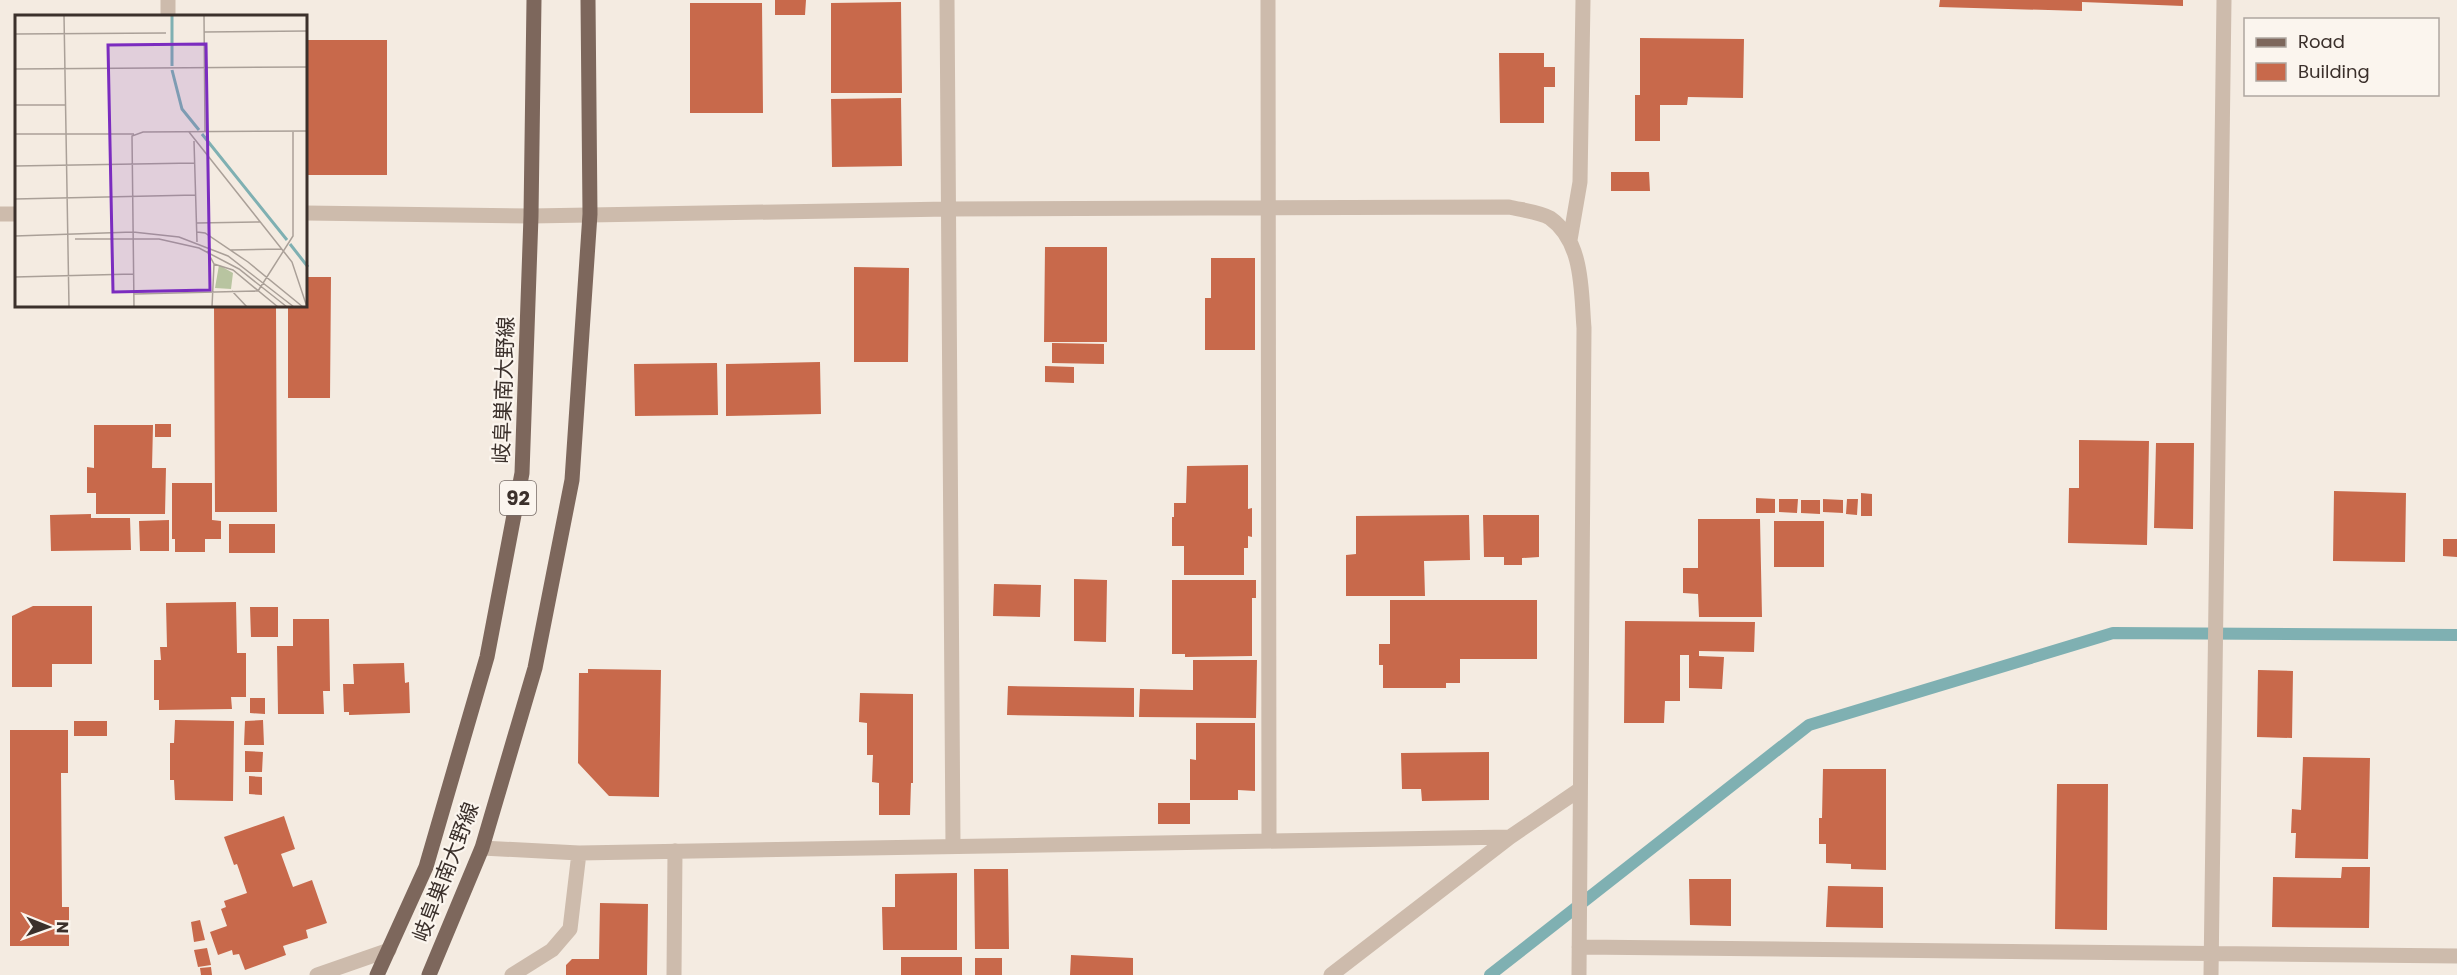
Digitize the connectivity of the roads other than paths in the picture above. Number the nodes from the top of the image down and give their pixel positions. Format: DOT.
graph roads {
  1 [pos="534,0"];
  2 [pos="588,0"];
  3 [pos="947,0"];
  4 [pos="1268,0"];
  5 [pos="1583,0"];
  6 [pos="2223,0"];
  7 [pos="1270,207"];
  8 [pos="949,209"];
  9 [pos="308,213"];
  10 [pos="590,214"];
  11 [pos="531,216"];
  12 [pos="1570,240"];
  13 [pos="1579,790"];
  14 [pos="1510,837"];
  15 [pos="1269,840"];
  16 [pos="953,846"];
  17 [pos="482,848"];
  18 [pos="675,851"];
  19 [pos="579,853"];
  20 [pos="1579,943"];
  21 [pos="389,950"];
  22 [pos="2211,954"];
  23 [pos="2457,956"];
  24 [pos="317,975"];
  25 [pos="377,975"];
  26 [pos="429,975"];
  27 [pos="512,975"];
  28 [pos="674,975"];
  29 [pos="1331,975"];
  30 [pos="1579,975"];
  31 [pos="2211,975"];
  1 -- 11 [label="main road, 岐阜巣南大野線 / 92"];
  2 -- 10 [label="main road, 岐阜巣南大野線 / 92"];
  3 -- 8 [label="street"];
  4 -- 7 [label="street"];
  5 -- 12 [label="street"];
  6 -- 22 [label="street"];
  7 -- 8 [label="street"];
  7 -- 12 [label="street"];
  7 -- 15 [label="street"];
  8 -- 10 [label="street"];
  8 -- 16 [label="street"];
  9 -- 11 [label="street"];
  10 -- 11 [label="street"];
  10 -- 17 [label="main road, 岐阜巣南大野線 / 92"];
  11 -- 21 [label="main road, 岐阜巣南大野線 / 92"];
  12 -- 13 [label="street"];
  13 -- 14 [label="street"];
  13 -- 20 [label="street"];
  14 -- 15 [label="street"];
  14 -- 29 [label="street"];
  15 -- 16 [label="street"];
  16 -- 18 [label="street"];
  17 -- 19 [label="street"];
  17 -- 26 [label="main road, 岐阜巣南大野線 / 92"];
  18 -- 19 [label="street"];
  18 -- 28 [label="street"];
  19 -- 27 [label="street"];
  20 -- 22 [label="street"];
  20 -- 30 [label="street"];
  21 -- 24 [label="street"];
  21 -- 25 [label="main road, 岐阜巣南大野線 / 92"];
  22 -- 23 [label="street"];
  22 -- 31 [label="street"];
}
